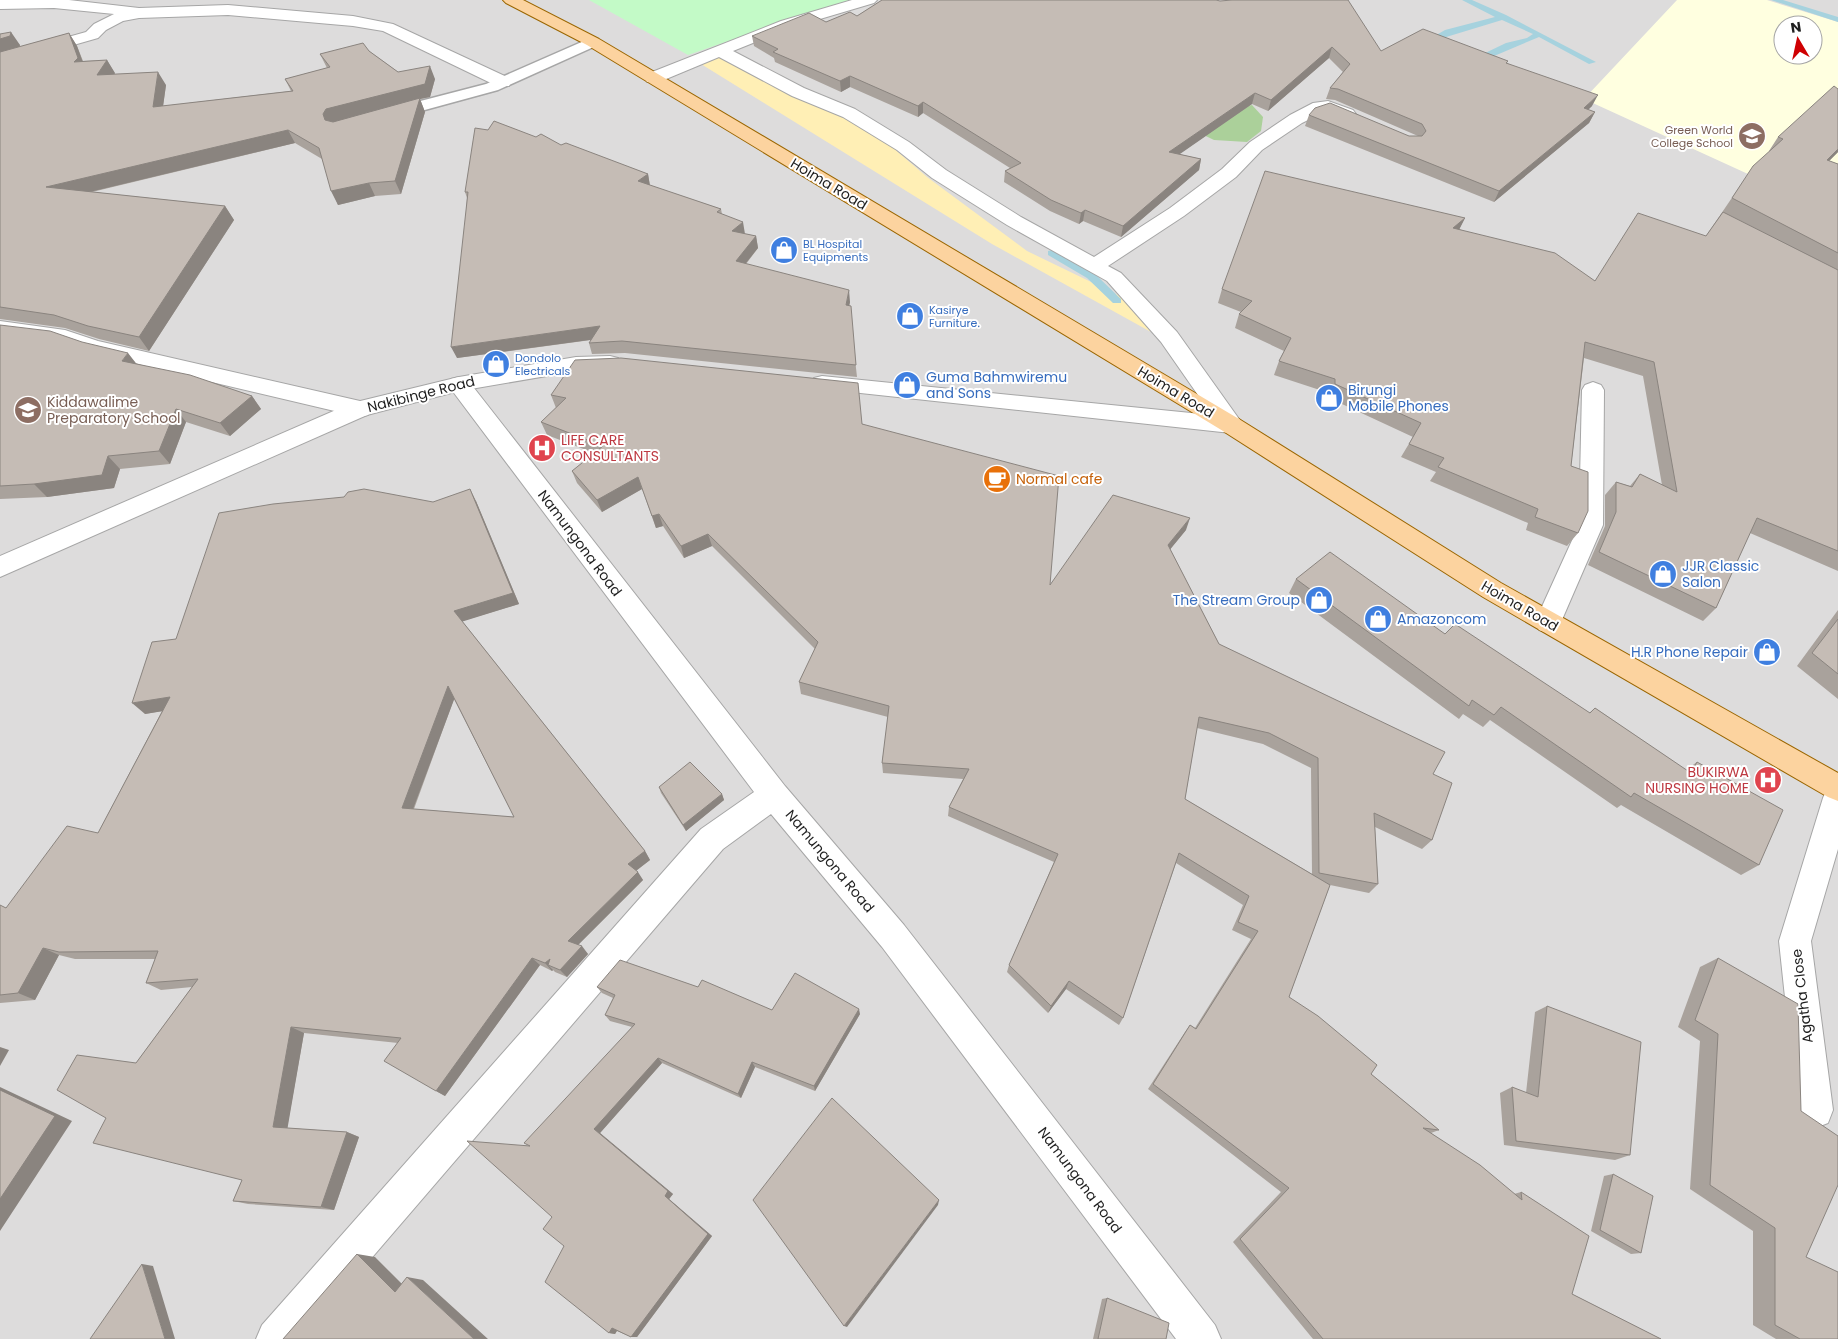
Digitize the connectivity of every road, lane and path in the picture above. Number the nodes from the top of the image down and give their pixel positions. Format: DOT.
graph roads {
  1 [pos="511,0"];
  2 [pos="869,0"];
  3 [pos="0,4"];
  4 [pos="139,13"];
  5 [pos="593,42"];
  6 [pos="720,51"];
  7 [pos="0,60"];
  8 [pos="653,78"];
  9 [pos="503,82"];
  10 [pos="368,120"];
  11 [pos="1361,120"];
  12 [pos="1094,266"];
  13 [pos="0,328"];
  14 [pos="634,363"];
  15 [pos="804,381"];
  16 [pos="459,384"];
  17 [pos="1594,390"];
  18 [pos="360,409"];
  19 [pos="1231,425"];
  20 [pos="0,567"];
  21 [pos="1548,622"];
  22 [pos="1838,788"];
  23 [pos="774,795"];
  24 [pos="1838,798"];
  25 [pos="1815,1110"];
  26 [pos="1200,1338"];
  27 [pos="276,1339"];
  1 -- 5 [label="main road, Hoima Road"];
  2 -- 6 [label="street"];
  3 -- 4 [label="street"];
  4 -- 7 [label="street"];
  4 -- 9 [label="street"];
  5 -- 8 [label="main road, Hoima Road"];
  5 -- 9 [label="lane"];
  6 -- 8 [label="street"];
  6 -- 12 [label="street"];
  8 -- 19 [label="main road, Hoima Road"];
  9 -- 10 [label="lane"];
  11 -- 12 [label="street"];
  12 -- 19 [label="street"];
  13 -- 18 [label="street"];
  14 -- 16 [label="street, Nakibinge Road"];
  15 -- 19 [label="street"];
  16 -- 18 [label="street, Nakibinge Road"];
  16 -- 23 [label="street, Namungona Road"];
  17 -- 21 [label="street"];
  18 -- 20 [label="street, Nakibinge Road"];
  19 -- 21 [label="main road, Hoima Road"];
  21 -- 22 [label="main road, Hoima Road"];
  23 -- 26 [label="street, Namungona Road"];
  23 -- 27 [label="street"];
  24 -- 25 [label="street, Agatha Close"];
}
